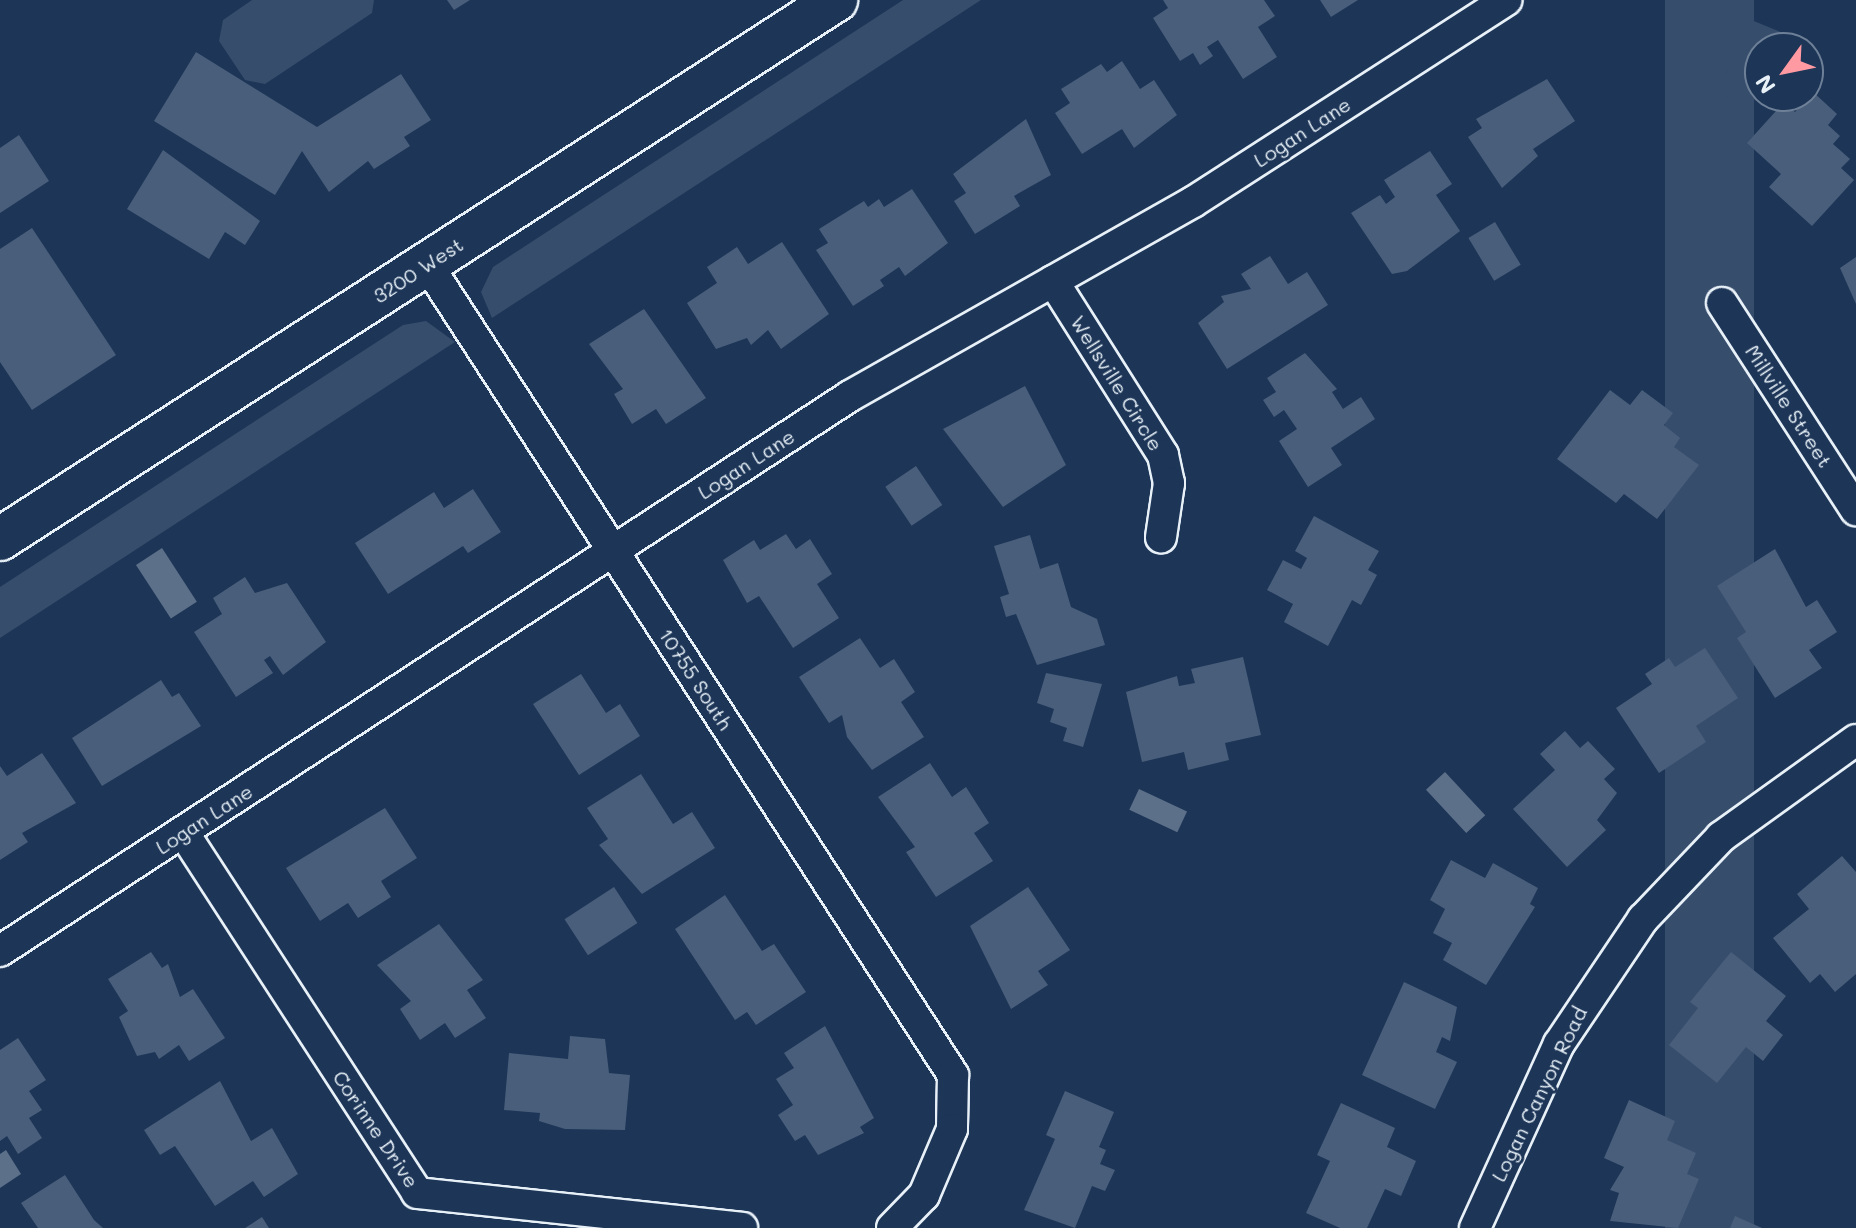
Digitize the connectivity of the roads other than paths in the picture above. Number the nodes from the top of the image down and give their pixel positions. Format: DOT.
graph roads {
  1 [pos="836,0"];
  2 [pos="1506,0"];
  3 [pos="427,264"];
  4 [pos="1053,281"];
  5 [pos="1722,303"];
  6 [pos="1856,510"];
  7 [pos="2,532"];
  8 [pos="1161,537"];
  9 [pos="614,552"];
  10 [pos="1856,740"];
  11 [pos="183,832"];
  12 [pos="0,951"];
  13 [pos="742,1228"];
  14 [pos="892,1228"];
  15 [pos="1475,1228"];
  1 -- 3 [label="street, 3200 West"];
  2 -- 4 [label="street, Logan Lane"];
  3 -- 7 [label="street, 3200 West"];
  3 -- 9 [label="street, 10755 South"];
  4 -- 8 [label="street, Wellsville Circle"];
  4 -- 9 [label="street, Logan Lane"];
  5 -- 6 [label="street, Millville Street"];
  9 -- 11 [label="street, Logan Lane"];
  9 -- 14 [label="street, 10755 South"];
  10 -- 15 [label="street, Logan Canyon Road"];
  11 -- 12 [label="street, Logan Lane"];
  11 -- 13 [label="street, Corinne Drive"];
}
